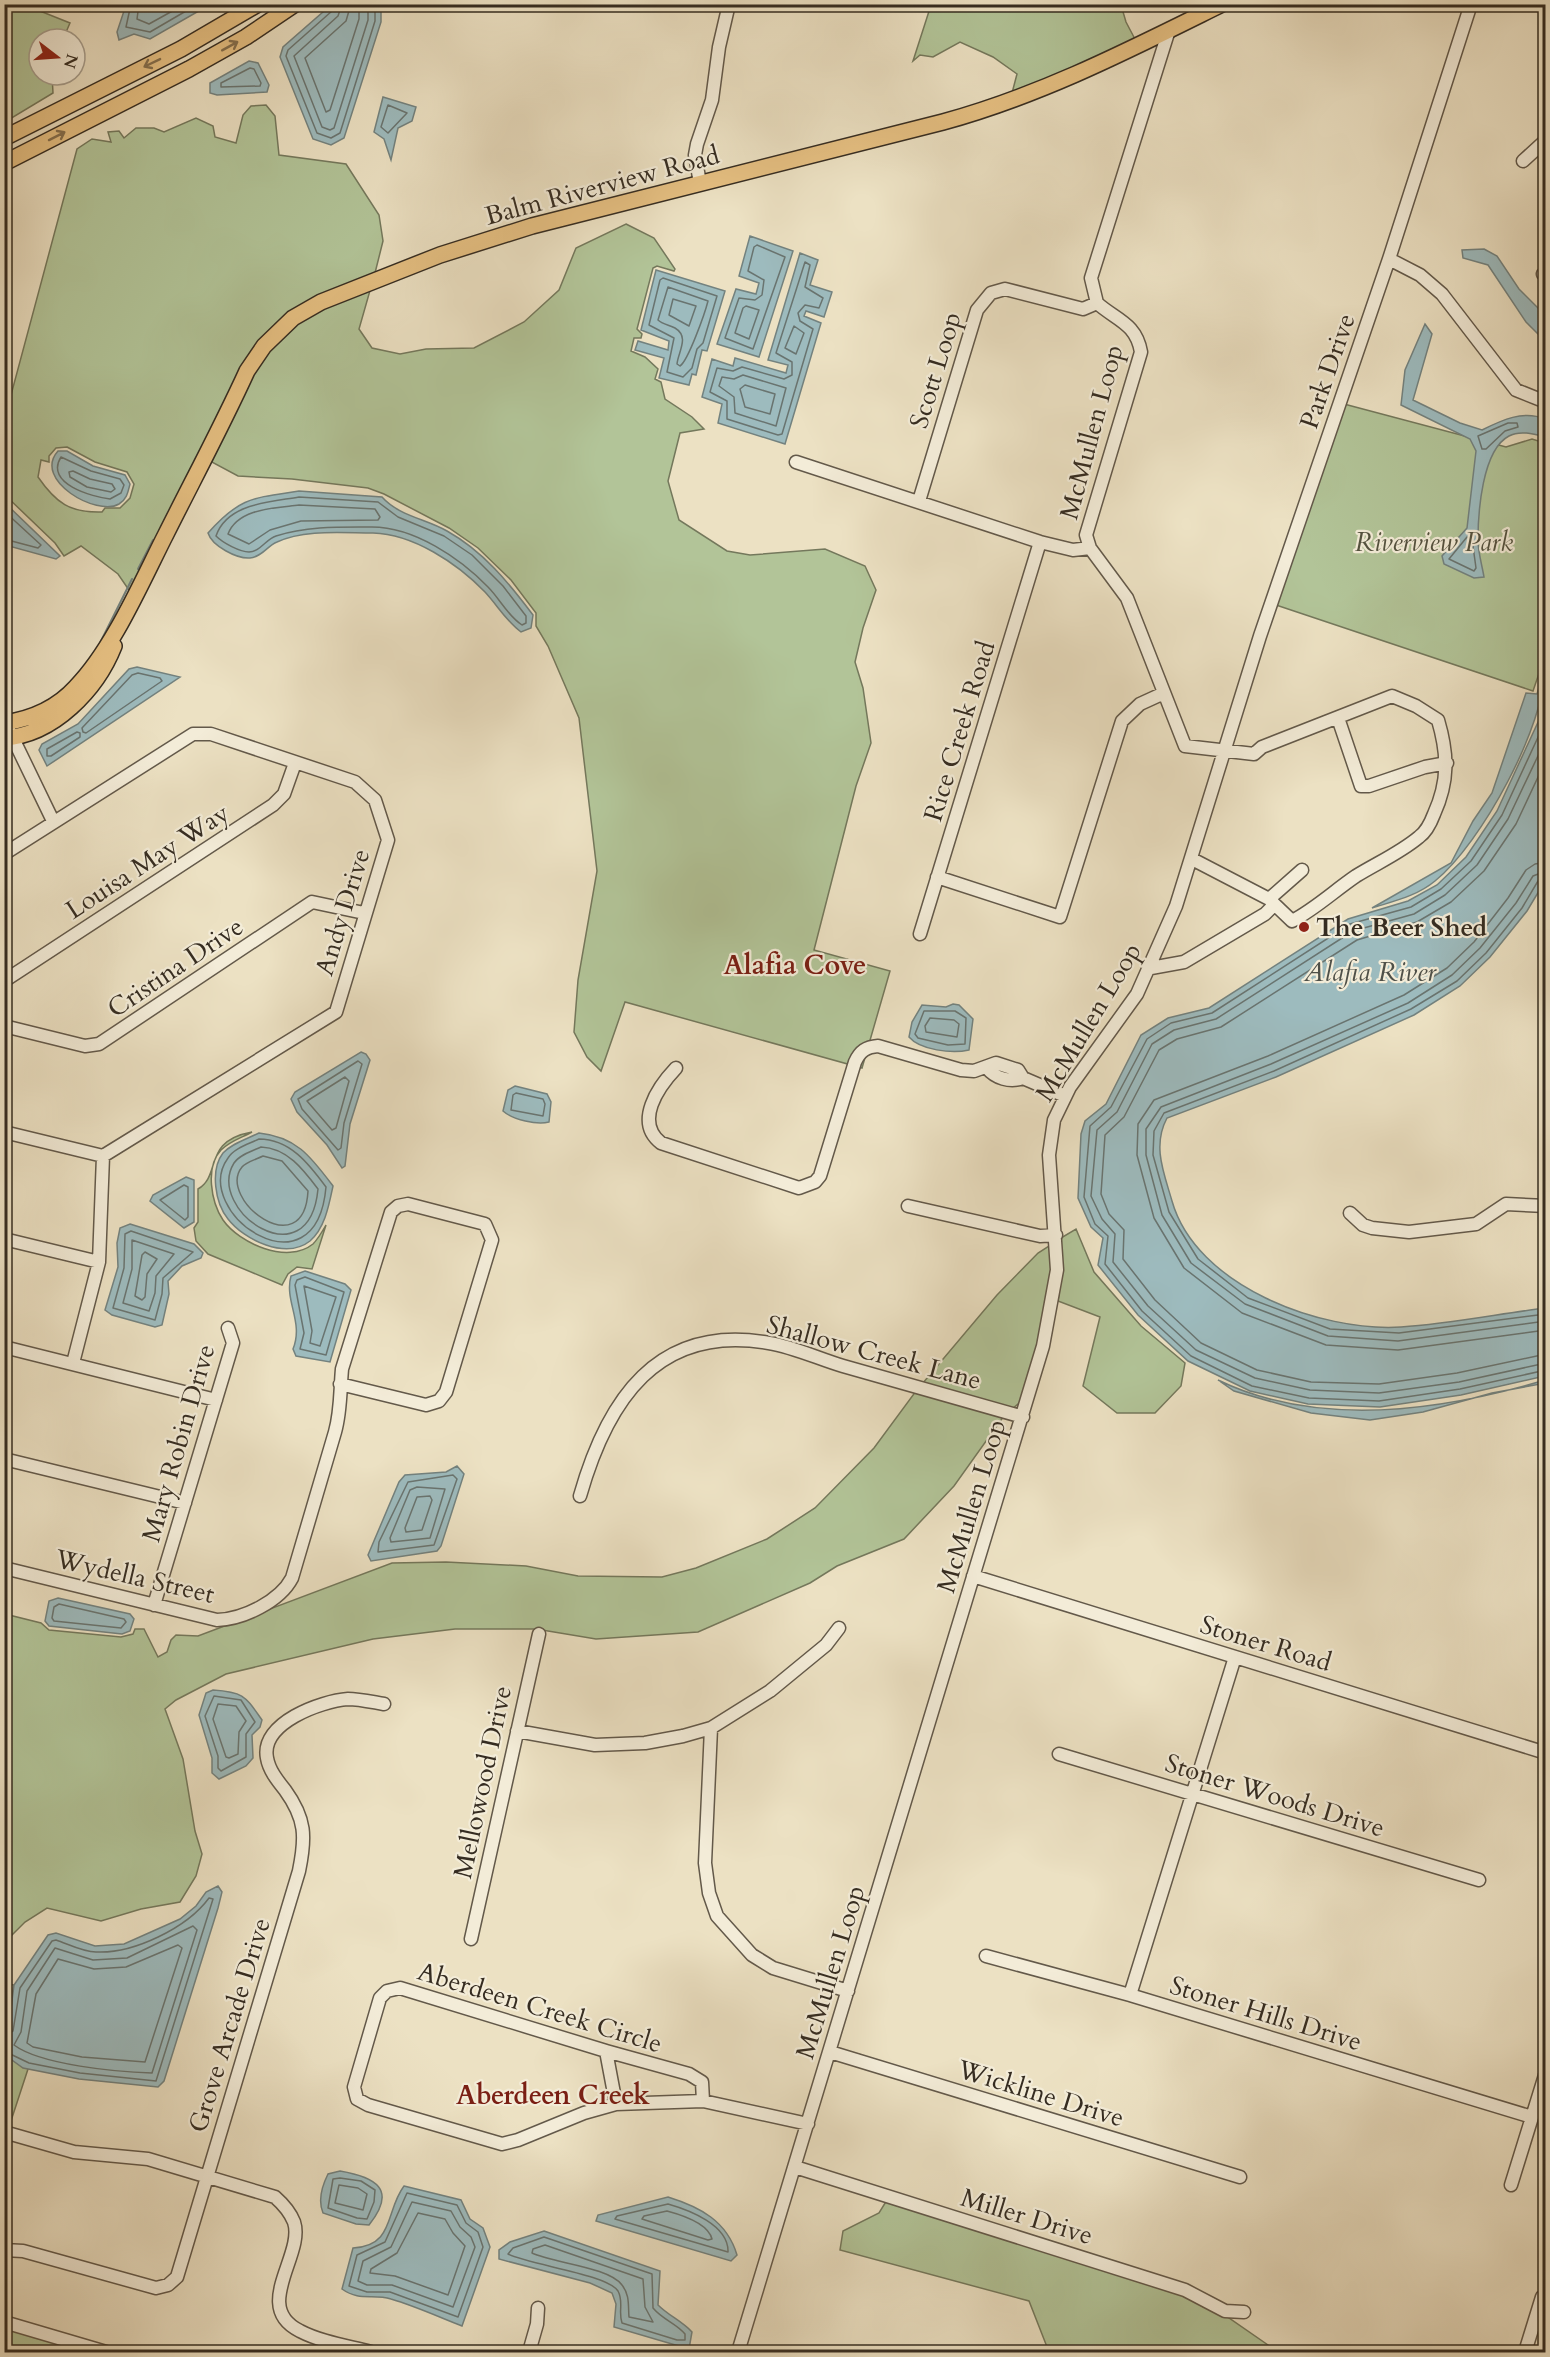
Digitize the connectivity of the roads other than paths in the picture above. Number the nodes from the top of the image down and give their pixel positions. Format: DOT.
graph roads {
  1 [pos="258,4"];
  2 [pos="295,4"];
  3 [pos="729,4"];
  4 [pos="1222,4"];
  5 [pos="1471,4"];
  6 [pos="1169,30"];
  7 [pos="4,138"];
  8 [pos="1545,140"];
  9 [pos="1523,161"];
  10 [pos="4,163"];
  11 [pos="700,183"];
  12 [pos="1389,259"];
  13 [pos="1096,303"];
  14 [pos="1545,402"];
  15 [pos="796,462"];
  16 [pos="919,501"];
  17 [pos="1040,542"];
  18 [pos="1090,548"];
  19 [pos="1164,693"];
  20 [pos="1338,718"];
  21 [pos="7,730"];
  22 [pos="1224,752"];
  23 [pos="295,763"];
  24 [pos="1447,763"];
  25 [pos="53,821"];
  26 [pos="4,854"];
  27 [pos="1192,858"];
  28 [pos="1302,870"];
  29 [pos="937,877"];
  30 [pos="1272,902"];
  31 [pos="364,913"];
  32 [pos="920,934"];
  33 [pos="1151,968"];
  34 [pos="4,981"];
  35 [pos="4,1026"];
  36 [pos="676,1068"];
  37 [pos="1065,1096"];
  38 [pos="4,1132"];
  39 [pos="103,1156"];
  40 [pos="908,1206"];
  41 [pos="1545,1206"];
  42 [pos="1350,1213"];
  43 [pos="1056,1235"];
  44 [pos="4,1239"];
  45 [pos="99,1262"];
  46 [pos="228,1328"];
  47 [pos="4,1347"];
  48 [pos="74,1363"];
  49 [pos="340,1384"];
  50 [pos="216,1400"];
  51 [pos="1023,1417"];
  52 [pos="4,1459"];
  53 [pos="580,1496"];
  54 [pos="185,1503"];
  55 [pos="4,1568"];
  56 [pos="973,1576"];
  57 [pos="154,1605"];
  58 [pos="839,1628"];
  59 [pos="538,1635"];
  60 [pos="1235,1657"];
  61 [pos="384,1704"];
  62 [pos="711,1728"];
  63 [pos="517,1731"];
  64 [pos="1545,1753"];
  65 [pos="1059,1754"];
  66 [pos="1192,1794"];
  67 [pos="1479,1880"];
  68 [pos="471,1939"];
  69 [pos="986,1956"];
  70 [pos="848,1991"];
  71 [pos="1130,1995"];
  72 [pos="606,2051"];
  73 [pos="830,2052"];
  74 [pos="1545,2072"];
  75 [pos="703,2101"];
  76 [pos="616,2104"];
  77 [pos="1532,2117"];
  78 [pos="808,2124"];
  79 [pos="4,2132"];
  80 [pos="795,2167"];
  81 [pos="207,2176"];
  82 [pos="1240,2177"];
  83 [pos="1511,2185"];
  84 [pos="4,2250"];
  85 [pos="1542,2297"];
  86 [pos="538,2308"];
  87 [pos="1244,2312"];
  88 [pos="4,2322"];
  89 [pos="106,2352"];
  90 [pos="371,2352"];
  91 [pos="529,2352"];
  92 [pos="738,2352"];
  93 [pos="1525,2352"];
  1 -- 7 [label="main road, one-way"];
  10 -- 2 [label="main road, one-way"];
  3 -- 11 [label="street"];
  4 -- 6 [label="main road, Balm Riverview Road"];
  5 -- 12 [label="street, Park Drive"];
  6 -- 11 [label="main road, Balm Riverview Road"];
  6 -- 13 [label="street, McMullen Loop"];
  8 -- 9 [label="street"];
  11 -- 21 [label="main road, Balm Riverview Road"];
  12 -- 14 [label="street"];
  12 -- 22 [label="street, Park Drive"];
  13 -- 16 [label="street, Scott Loop"];
  13 -- 18 [label="street, McMullen Loop"];
  15 -- 16 [label="street"];
  16 -- 17 [label="street"];
  17 -- 18 [label="street"];
  17 -- 29 [label="street, Rice Creek Road"];
  18 -- 19 [label="street, McMullen Loop"];
  19 -- 22 [label="street, McMullen Loop"];
  19 -- 29 [label="street"];
  20 -- 22 [label="street"];
  20 -- 24 [label="street"];
  20 -- 24 [label="street"];
  21 -- 25 [label="street"];
  22 -- 27 [label="street, McMullen Loop"];
  23 -- 25 [label="street, Andy Drive"];
  23 -- 31 [label="street, Andy Drive"];
  23 -- 34 [label="street, Louisa May Way"];
  24 -- 30 [label="street"];
  25 -- 26 [label="street, Andy Drive"];
  27 -- 30 [label="street"];
  27 -- 33 [label="street, McMullen Loop"];
  28 -- 30 [label="street"];
  29 -- 32 [label="street, Rice Creek Road"];
  30 -- 33 [label="street"];
  31 -- 35 [label="street, Cristina Drive"];
  31 -- 39 [label="street, Andy Drive"];
  33 -- 37 [label="street, McMullen Loop"];
  36 -- 37 [label="street"];
  37 -- 43 [label="street, McMullen Loop"];
  38 -- 39 [label="street"];
  39 -- 45 [label="street"];
  40 -- 43 [label="street"];
  41 -- 42 [label="street"];
  43 -- 51 [label="street, McMullen Loop"];
  44 -- 45 [label="street"];
  45 -- 48 [label="street"];
  46 -- 50 [label="street, Mary Robin Drive"];
  47 -- 48 [label="street"];
  48 -- 50 [label="street"];
  49 -- 49 [label="street, Wydella Street"];
  49 -- 57 [label="street, Wydella Street"];
  50 -- 54 [label="street, Mary Robin Drive"];
  51 -- 53 [label="street, Shallow Creek Lane"];
  51 -- 56 [label="street, McMullen Loop"];
  52 -- 54 [label="street"];
  54 -- 57 [label="street, Mary Robin Drive"];
  55 -- 57 [label="street, Wydella Street"];
  56 -- 60 [label="street, Stoner Road"];
  56 -- 70 [label="street, McMullen Loop"];
  58 -- 62 [label="street"];
  59 -- 63 [label="street, Mellowood Drive"];
  60 -- 64 [label="street, Stoner Road"];
  60 -- 66 [label="street"];
  61 -- 81 [label="street, Grove Arcade Drive"];
  62 -- 63 [label="street"];
  62 -- 70 [label="street"];
  63 -- 68 [label="street, Mellowood Drive"];
  65 -- 66 [label="street, Stoner Woods Drive"];
  66 -- 67 [label="street, Stoner Woods Drive"];
  66 -- 71 [label="street"];
  69 -- 71 [label="street, Stoner Hills Drive"];
  70 -- 73 [label="street, McMullen Loop"];
  71 -- 77 [label="street, Stoner Hills Drive"];
  72 -- 75 [label="street, Aberdeen Creek Circle"];
  72 -- 76 [label="street"];
  72 -- 76 [label="street, Aberdeen Creek Circle"];
  73 -- 78 [label="street, McMullen Loop"];
  73 -- 82 [label="street, Wickline Drive"];
  74 -- 77 [label="street"];
  75 -- 76 [label="street, Aberdeen Creek Circle"];
  75 -- 78 [label="street, Aberdeen Creek Circle"];
  77 -- 83 [label="street"];
  78 -- 80 [label="street, McMullen Loop"];
  79 -- 81 [label="street"];
  80 -- 87 [label="street, Miller Drive"];
  80 -- 92 [label="street, McMullen Loop"];
  81 -- 84 [label="street, Grove Arcade Drive"];
  81 -- 90 [label="street"];
  85 -- 93 [label="street"];
  86 -- 91 [label="street"];
  88 -- 89 [label="street"];
}
